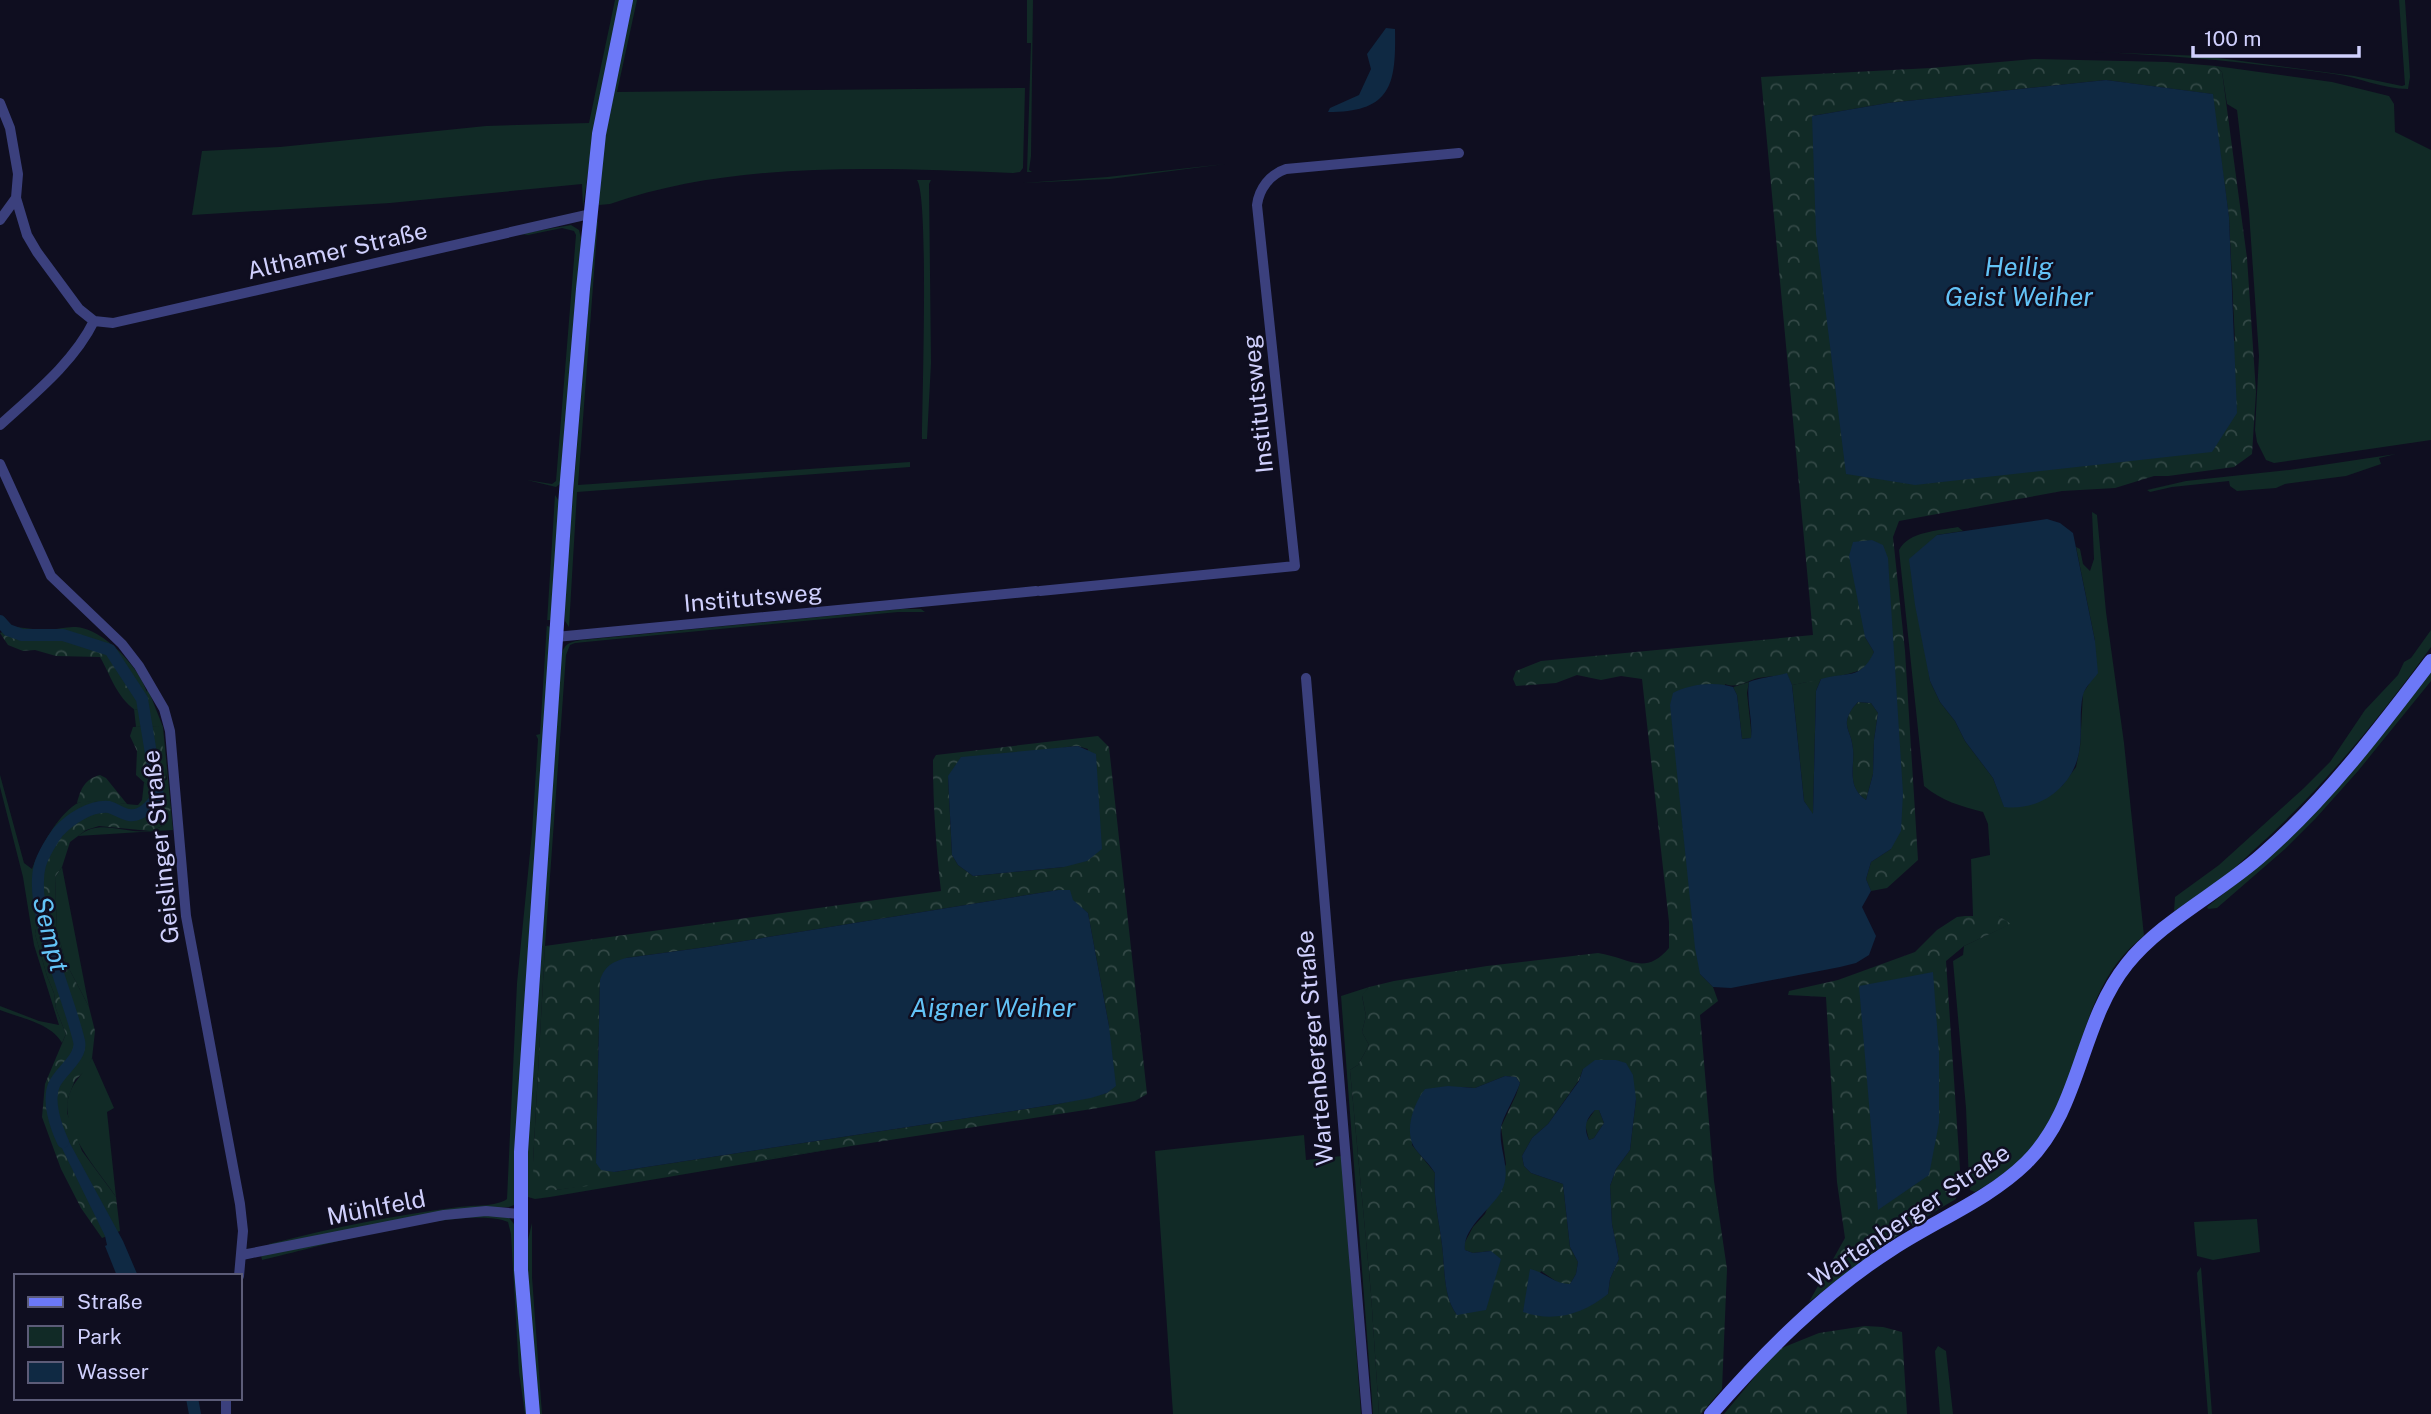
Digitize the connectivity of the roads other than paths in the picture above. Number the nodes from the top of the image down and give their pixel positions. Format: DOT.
graph roads {
  1 [pos="626,0"];
  2 [pos="0,103"];
  3 [pos="1459,153"];
  4 [pos="16,198"];
  5 [pos="590,214"];
  6 [pos="0,220"];
  7 [pos="94,321"];
  8 [pos="0,425"];
  9 [pos="0,464"];
  10 [pos="556,637"];
  11 [pos="2431,661"];
  12 [pos="1306,678"];
  13 [pos="520,1213"];
  14 [pos="242,1255"];
  15 [pos="239,1274"];
  16 [pos="533,1414"];
  17 [pos="1367,1414"];
  18 [pos="1711,1414"];
  1 -- 5 [label="main road"];
  2 -- 4 [label="street"];
  3 -- 10 [label="street, Institutsweg"];
  4 -- 6 [label="street"];
  4 -- 7 [label="street"];
  5 -- 7 [label="street, Althamer Straße"];
  5 -- 10 [label="main road"];
  7 -- 8 [label="street"];
  9 -- 14 [label="street, Geislinger Straße"];
  10 -- 13 [label="main road"];
  11 -- 18 [label="main road, Wartenberger Straße"];
  12 -- 17 [label="street, Wartenberger Straße"];
  13 -- 14 [label="street, Mühlfeld"];
  13 -- 16 [label="main road"];
  14 -- 15 [label="street, Geislinger Straße"];
}
